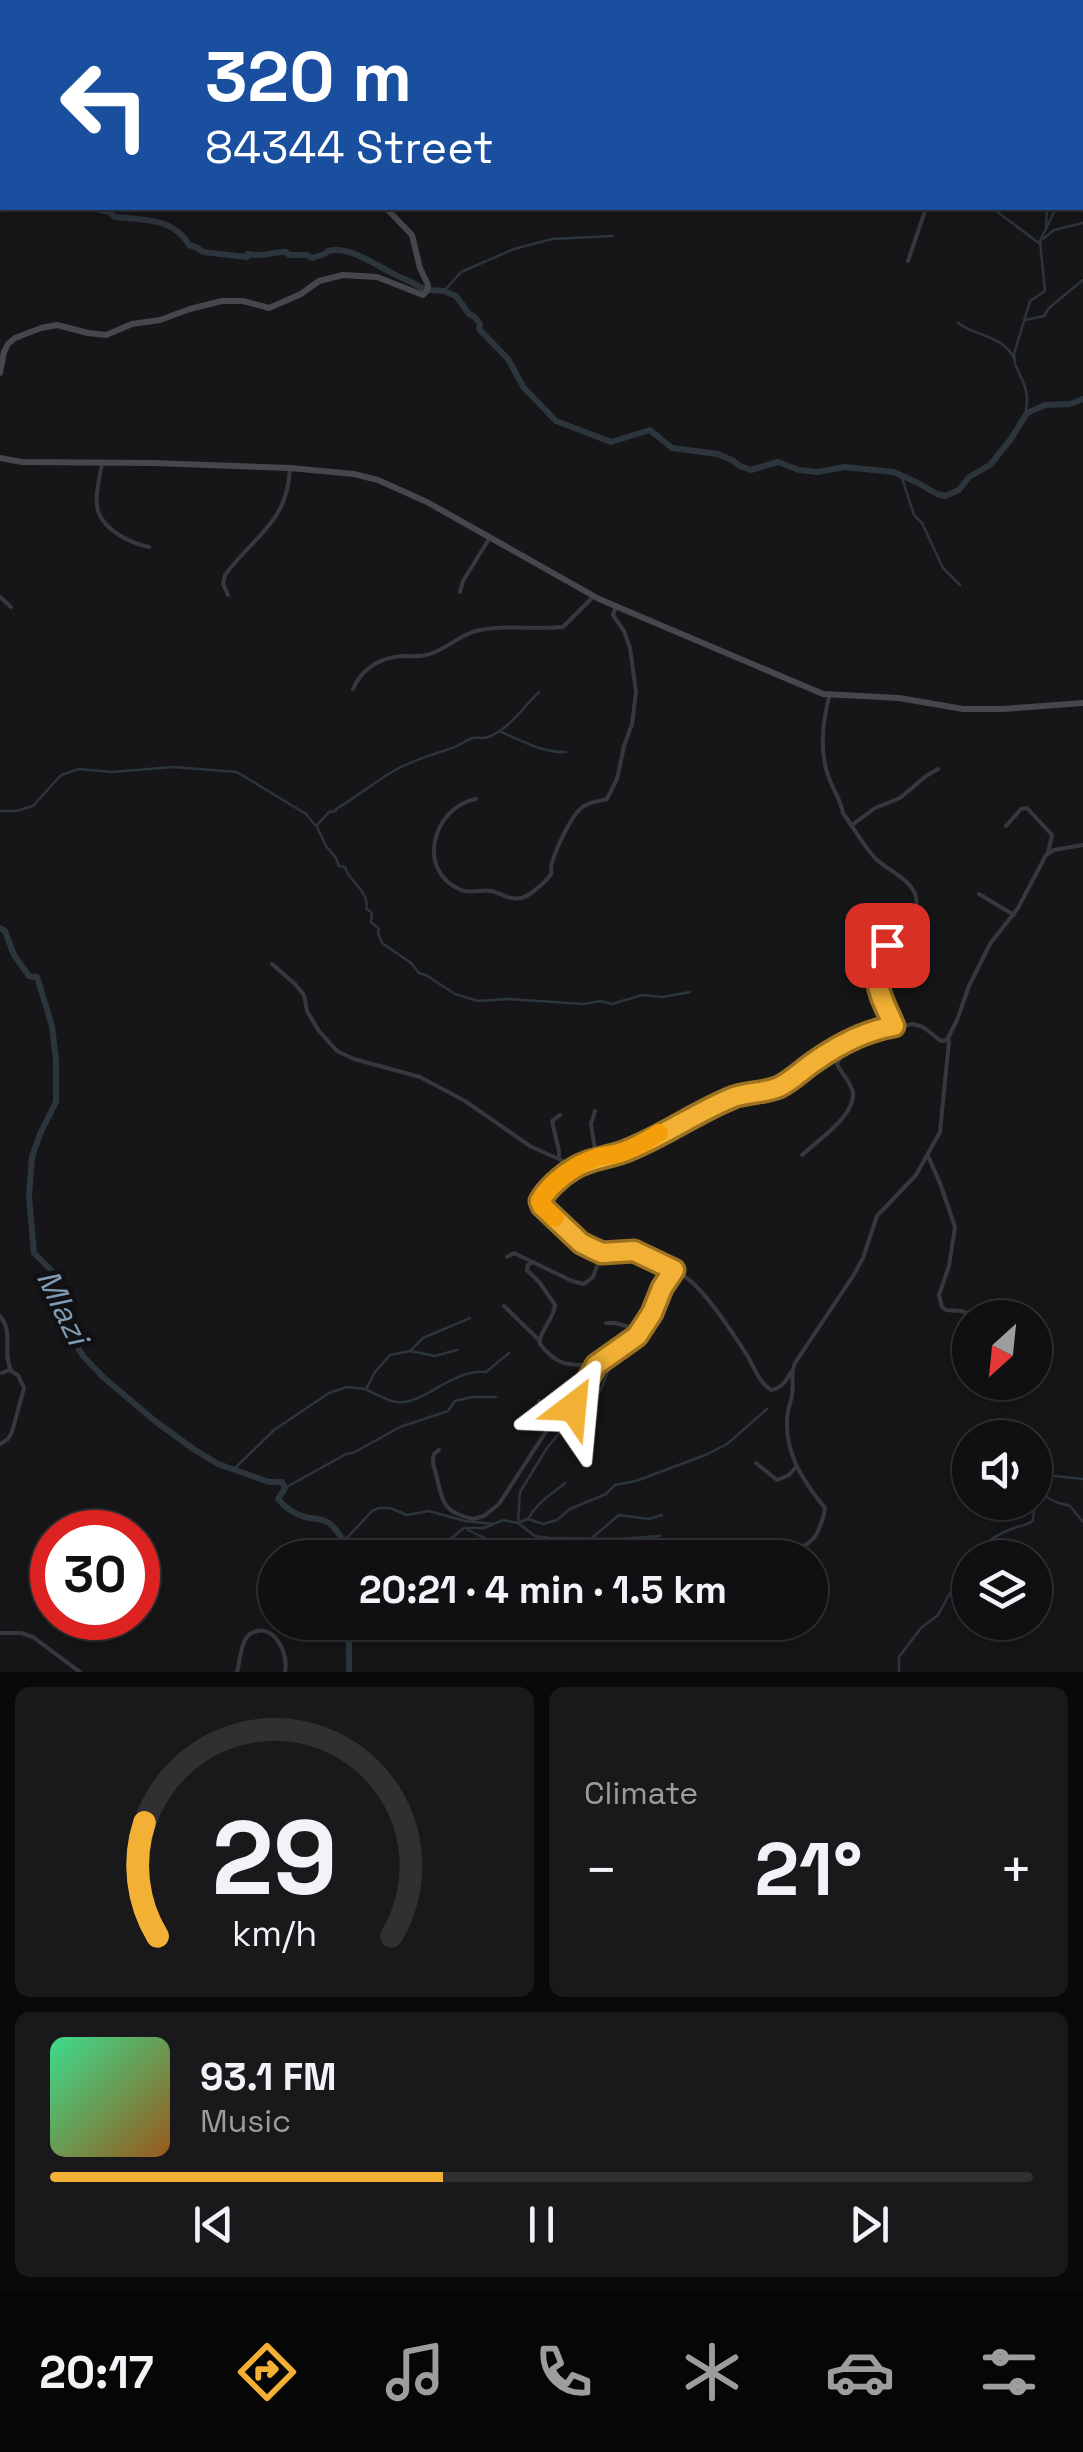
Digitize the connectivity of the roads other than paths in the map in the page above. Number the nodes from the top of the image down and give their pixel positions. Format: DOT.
graph roads {
  1 [pos="388,210"];
  2 [pos="925,210"];
  3 [pos="908,261"];
  4 [pos="0,373"];
  5 [pos="0,458"];
  6 [pos="102,463"];
  7 [pos="290,468"];
  8 [pos="489,539"];
  9 [pos="149,547"];
  10 [pos="460,592"];
  11 [pos="228,595"];
  12 [pos="594,596"];
  13 [pos="0,597"];
  14 [pos="616,606"];
  15 [pos="11,607"];
  16 [pos="354,689"];
  17 [pos="830,694"];
  18 [pos="1083,703"];
  19 [pos="938,769"];
  20 [pos="476,798"];
  21 [pos="852,825"];
  22 [pos="1006,826"];
  23 [pos="1083,845"];
  24 [pos="1048,853"];
  25 [pos="979,894"];
  26 [pos="1014,915"];
  27 [pos="272,964"];
  28 [pos="894,1026"];
  29 [pos="950,1036"];
  30 [pos="848,1042"];
  31 [pos="595,1112"];
  32 [pos="560,1115"];
  33 [pos="802,1155"];
  34 [pos="928,1156"];
  35 [pos="597,1158"];
  36 [pos="559,1159"];
  37 [pos="576,1166"];
  38 [pos="602,1253"];
  39 [pos="507,1257"];
  40 [pos="534,1262"];
  41 [pos="674,1270"];
  42 [pos="504,1306"];
  43 [pos="952,1310"];
  44 [pos="0,1316"];
  45 [pos="606,1323"];
  46 [pos="641,1330"];
  47 [pos="539,1340"];
  48 [pos="596,1365"];
  49 [pos="11,1370"];
  50 [pos="2,1372"];
  51 [pos="791,1372"];
  52 [pos="539,1401"];
  53 [pos="564,1416"];
  54 [pos="0,1444"];
  55 [pos="439,1450"];
  56 [pos="756,1463"];
  57 [pos="796,1467"];
  58 [pos="809,1540"];
  59 [pos="0,1633"];
  60 [pos="80,1672"];
  61 [pos="238,1672"];
  62 [pos="285,1672"];
  1 -- 4 [label="street"];
  2 -- 3 [label="street"];
  5 -- 6 [label="street"];
  6 -- 7 [label="street"];
  6 -- 9 [label="street"];
  7 -- 8 [label="street"];
  7 -- 11 [label="street"];
  8 -- 10 [label="street"];
  8 -- 12 [label="street"];
  12 -- 14 [label="street"];
  12 -- 16 [label="street"];
  13 -- 15 [label="street"];
  14 -- 17 [label="street"];
  14 -- 20 [label="street"];
  17 -- 18 [label="street"];
  17 -- 21 [label="street"];
  19 -- 21 [label="street"];
  21 -- 28 [label="street"];
  22 -- 24 [label="street"];
  23 -- 24 [label="street"];
  24 -- 26 [label="street"];
  25 -- 26 [label="street"];
  26 -- 29 [label="street"];
  27 -- 36 [label="street"];
  28 -- 29 [label="street"];
  28 -- 30 [label="street"];
  29 -- 34 [label="street"];
  30 -- 33 [label="street"];
  30 -- 35 [label="street"];
  31 -- 35 [label="street"];
  32 -- 36 [label="street"];
  34 -- 43 [label="street"];
  34 -- 51 [label="street"];
  35 -- 37 [label="street"];
  36 -- 37 [label="street"];
  37 -- 38 [label="street"];
  38 -- 40 [label="street"];
  38 -- 41 [label="street"];
  39 -- 40 [label="street"];
  40 -- 47 [label="street"];
  41 -- 46 [label="street"];
  41 -- 51 [label="street"];
  42 -- 47 [label="street"];
  44 -- 49 [label="street"];
  45 -- 46 [label="street"];
  46 -- 48 [label="street"];
  47 -- 48 [label="street"];
  48 -- 53 [label="street"];
  49 -- 50 [label="street"];
  49 -- 54 [label="street"];
  51 -- 57 [label="street"];
  52 -- 53 [label="street"];
  53 -- 55 [label="street"];
  56 -- 57 [label="street"];
  57 -- 58 [label="street"];
  59 -- 60 [label="street"];
  61 -- 62 [label="street"];
}
